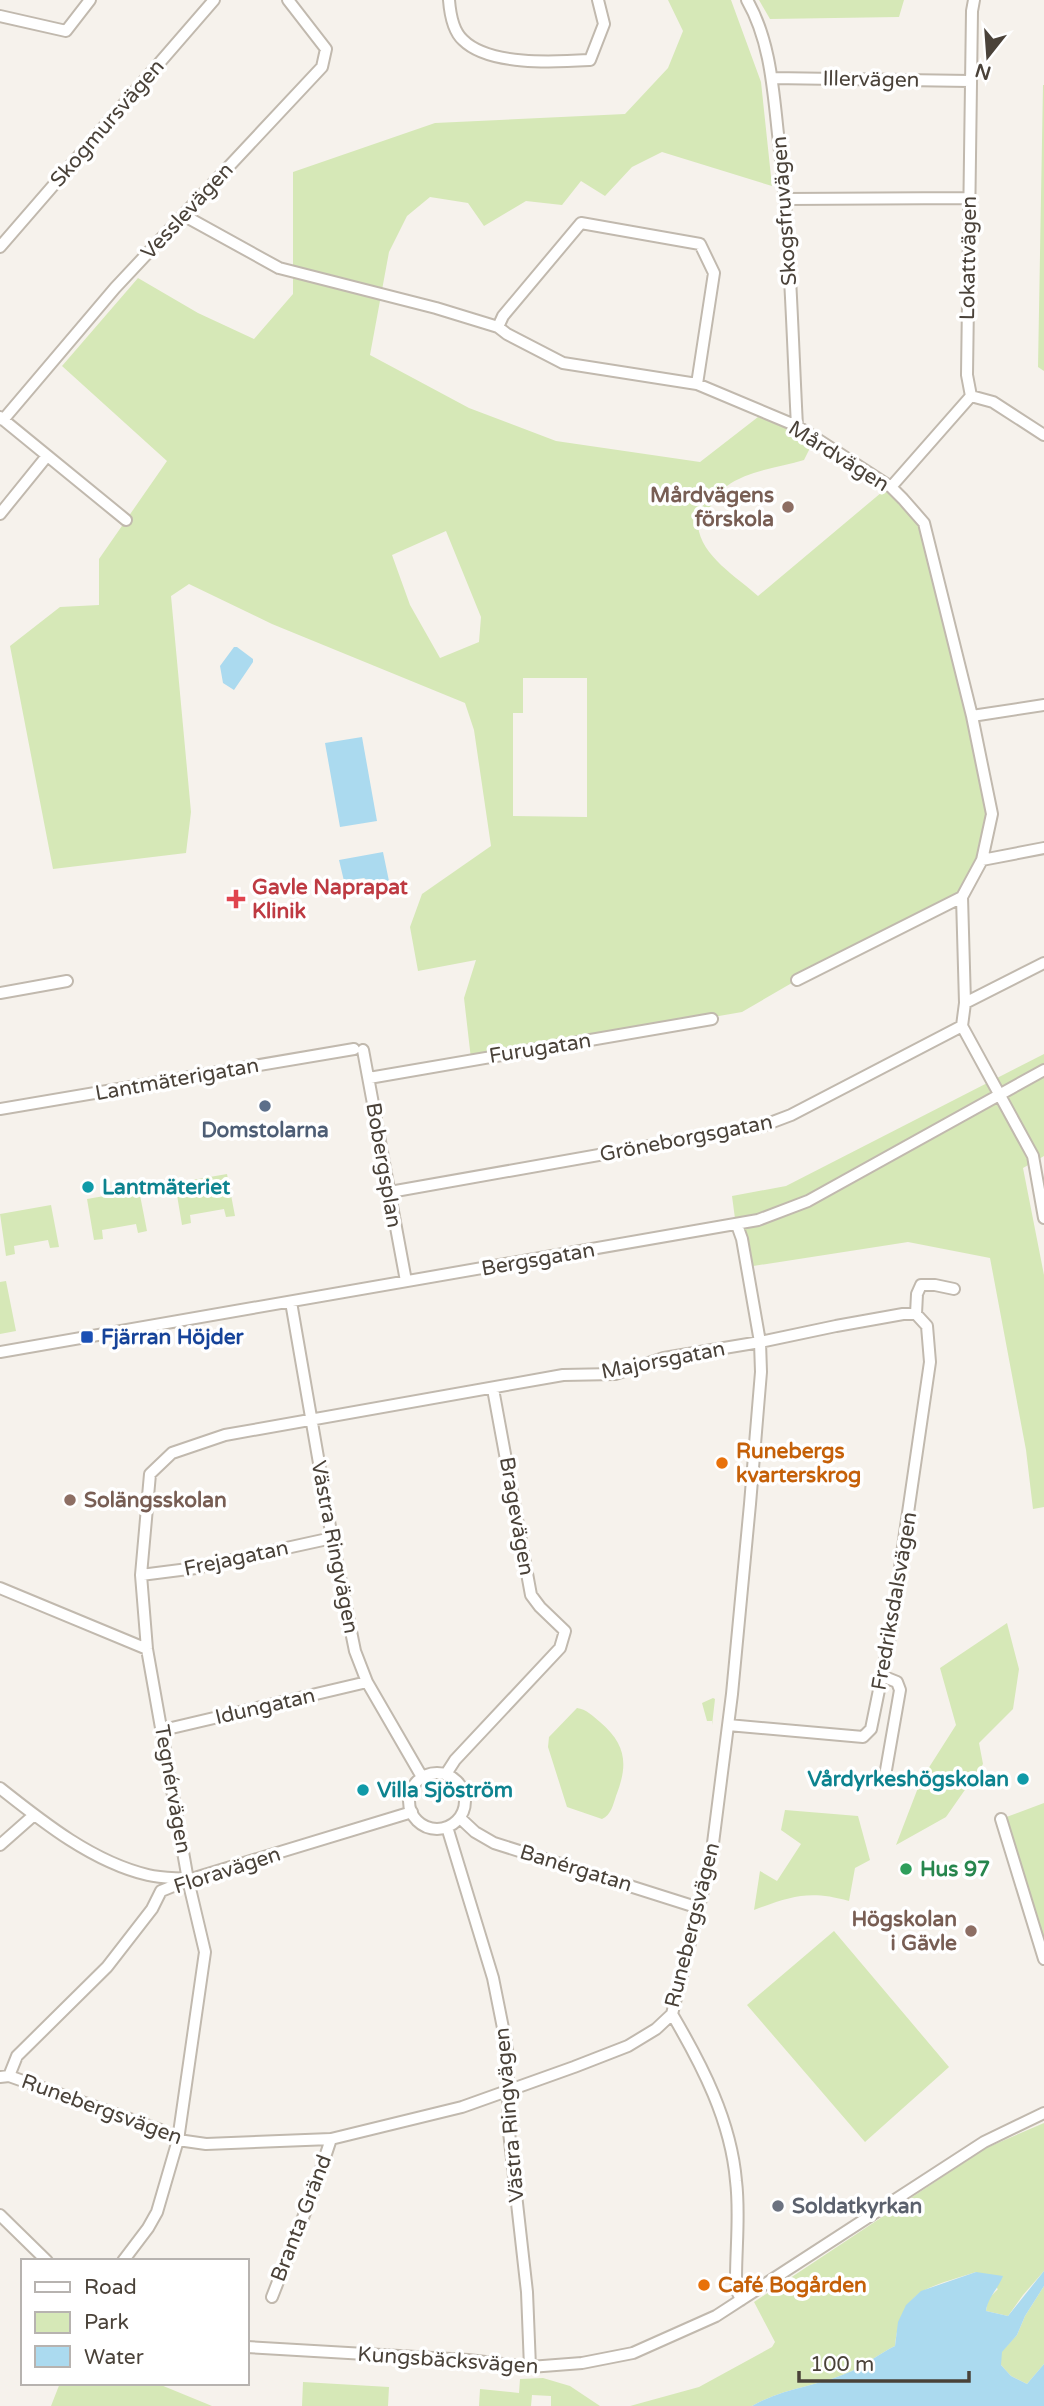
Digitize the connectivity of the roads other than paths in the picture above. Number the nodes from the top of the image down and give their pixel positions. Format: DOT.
graph roads {
  1 [pos="90,0"];
  2 [pos="214,0"];
  3 [pos="288,0"];
  4 [pos="449,0"];
  5 [pos="598,0"];
  6 [pos="747,0"];
  7 [pos="974,0"];
  8 [pos="0,16"];
  9 [pos="772,78"];
  10 [pos="970,80"];
  11 [pos="969,198"];
  12 [pos="786,199"];
  13 [pos="183,215"];
  14 [pos="0,247"];
  15 [pos="498,327"];
  16 [pos="697,384"];
  17 [pos="971,396"];
  18 [pos="1,418"];
  19 [pos="797,426"];
  20 [pos="1044,436"];
  21 [pos="47,456"];
  22 [pos="891,487"];
  23 [pos="0,514"];
  24 [pos="126,520"];
  25 [pos="1044,705"];
  26 [pos="972,716"];
  27 [pos="1044,848"];
  28 [pos="982,860"];
  29 [pos="962,897"];
  30 [pos="1044,963"];
  31 [pos="797,980"];
  32 [pos="66,981"];
  33 [pos="0,993"];
  34 [pos="965,1003"];
  35 [pos="712,1019"];
  36 [pos="962,1026"];
  37 [pos="359,1049"];
  38 [pos="1044,1070"];
  39 [pos="369,1078"];
  40 [pos="1002,1095"];
  41 [pos="0,1109"];
  42 [pos="390,1192"];
  43 [pos="1044,1218"];
  44 [pos="737,1225"];
  45 [pos="406,1281"];
  46 [pos="954,1289"];
  47 [pos="291,1302"];
  48 [pos="916,1314"];
  49 [pos="760,1342"];
  50 [pos="0,1352"];
  51 [pos="493,1389"];
  52 [pos="310,1419"];
  53 [pos="332,1538"];
  54 [pos="141,1575"];
  55 [pos="0,1588"];
  56 [pos="147,1649"];
  57 [pos="882,1676"];
  58 [pos="367,1682"];
  59 [pos="728,1725"];
  60 [pos="163,1730"];
  61 [pos="886,1770"];
  62 [pos="446,1774"];
  63 [pos="422,1777"];
  64 [pos="0,1788"];
  65 [pos="412,1812"];
  66 [pos="34,1815"];
  67 [pos="460,1818"];
  68 [pos="1001,1819"];
  69 [pos="447,1827"];
  70 [pos="0,1845"];
  71 [pos="188,1880"];
  72 [pos="699,1908"];
  73 [pos="1044,1959"];
  74 [pos="672,2014"];
  75 [pos="4,2077"];
  76 [pos="507,2089"];
  77 [pos="1044,2113"];
  78 [pos="331,2139"];
  79 [pos="178,2140"];
  80 [pos="0,2215"];
  81 [pos="45,2259"];
  82 [pos="125,2259"];
  83 [pos="272,2297"];
  84 [pos="741,2300"];
  85 [pos="248,2347"];
  86 [pos="530,2367"];
  1 -- 8 [label="street"];
  2 -- 14 [label="street, Skogmursvägen"];
  3 -- 13 [label="street, Vesslevägen"];
  4 -- 5 [label="street"];
  6 -- 9 [label="street, Skogsfruvägen"];
  7 -- 10 [label="street, Lokattvägen"];
  9 -- 10 [label="street, Illervägen"];
  9 -- 12 [label="street, Skogsfruvägen"];
  10 -- 11 [label="street, Lokattvägen"];
  11 -- 12 [label="street"];
  11 -- 17 [label="street, Lokattvägen"];
  12 -- 19 [label="street, Skogsfruvägen"];
  13 -- 15 [label="street, Mårdvägen"];
  13 -- 18 [label="street, Vesslevägen"];
  15 -- 16 [label="street, Mårdvägen"];
  15 -- 16 [label="street"];
  16 -- 19 [label="street, Mårdvägen"];
  17 -- 20 [label="street"];
  17 -- 22 [label="street"];
  18 -- 21 [label="street"];
  19 -- 22 [label="street, Mårdvägen"];
  21 -- 23 [label="street"];
  21 -- 24 [label="street"];
  22 -- 26 [label="street, Mårdvägen"];
  25 -- 26 [label="street"];
  26 -- 28 [label="street, Mårdvägen"];
  27 -- 28 [label="street"];
  28 -- 29 [label="street, Mårdvägen"];
  29 -- 31 [label="street"];
  29 -- 34 [label="street"];
  30 -- 34 [label="street"];
  32 -- 33 [label="street"];
  34 -- 36 [label="street"];
  35 -- 39 [label="street, Furugatan"];
  36 -- 40 [label="street"];
  36 -- 42 [label="street, Gröneborgsgatan"];
  37 -- 39 [label="street, Bobergsplan"];
  37 -- 41 [label="street, Lantmäterigatan"];
  38 -- 40 [label="street, Bergsgatan"];
  39 -- 42 [label="street, Bobergsplan"];
  40 -- 43 [label="street"];
  40 -- 44 [label="street, Bergsgatan"];
  42 -- 45 [label="street, Bobergsplan"];
  44 -- 45 [label="street, Bergsgatan"];
  44 -- 49 [label="street, Runebergsvägen"];
  45 -- 47 [label="street, Bergsgatan"];
  46 -- 48 [label="street"];
  47 -- 50 [label="street, Bergsgatan"];
  47 -- 52 [label="street, Västra Ringvägen"];
  48 -- 49 [label="street, Majorsgatan"];
  48 -- 57 [label="street, Fredriksdalsvägen"];
  49 -- 51 [label="street, Majorsgatan"];
  49 -- 59 [label="street, Runebergsvägen"];
  51 -- 52 [label="street, Majorsgatan"];
  51 -- 62 [label="street, Bragevägen"];
  52 -- 53 [label="street, Västra Ringvägen"];
  52 -- 54 [label="street, Tegnérvägen"];
  53 -- 54 [label="street, Frejagatan"];
  53 -- 58 [label="street, Västra Ringvägen"];
  54 -- 56 [label="street, Tegnérvägen"];
  55 -- 56 [label="street"];
  56 -- 60 [label="street, Tegnérvägen"];
  57 -- 59 [label="street, Fredriksdalsvägen"];
  57 -- 61 [label="street"];
  58 -- 60 [label="street, Idungatan"];
  58 -- 63 [label="street, Västra Ringvägen"];
  59 -- 72 [label="street, Runebergsvägen"];
  60 -- 71 [label="street, Tegnérvägen"];
  62 -- 63 [label="street"];
  62 -- 67 [label="street"];
  63 -- 65 [label="street"];
  64 -- 66 [label="street"];
  65 -- 69 [label="street"];
  65 -- 71 [label="street, Floravägen"];
  66 -- 70 [label="street"];
  66 -- 71 [label="street"];
  67 -- 69 [label="street"];
  67 -- 72 [label="street, Banérgatan"];
  68 -- 73 [label="street"];
  69 -- 76 [label="street, Västra Ringvägen"];
  71 -- 75 [label="street, Floravägen"];
  71 -- 79 [label="street, Tegnérvägen"];
  72 -- 74 [label="street, Runebergsvägen"];
  74 -- 76 [label="street, Runebergsvägen"];
  74 -- 84 [label="street"];
  75 -- 79 [label="street, Runebergsvägen"];
  76 -- 78 [label="street, Runebergsvägen"];
  76 -- 86 [label="street, Västra Ringvägen"];
  77 -- 84 [label="street, Kungsbäcksvägen"];
  78 -- 79 [label="street, Runebergsvägen"];
  78 -- 83 [label="street, Branta Gränd"];
  79 -- 82 [label="street, Tegnérvägen"];
  80 -- 81 [label="street"];
  84 -- 86 [label="street, Kungsbäcksvägen"];
  85 -- 86 [label="street, Kungsbäcksvägen"];
}
